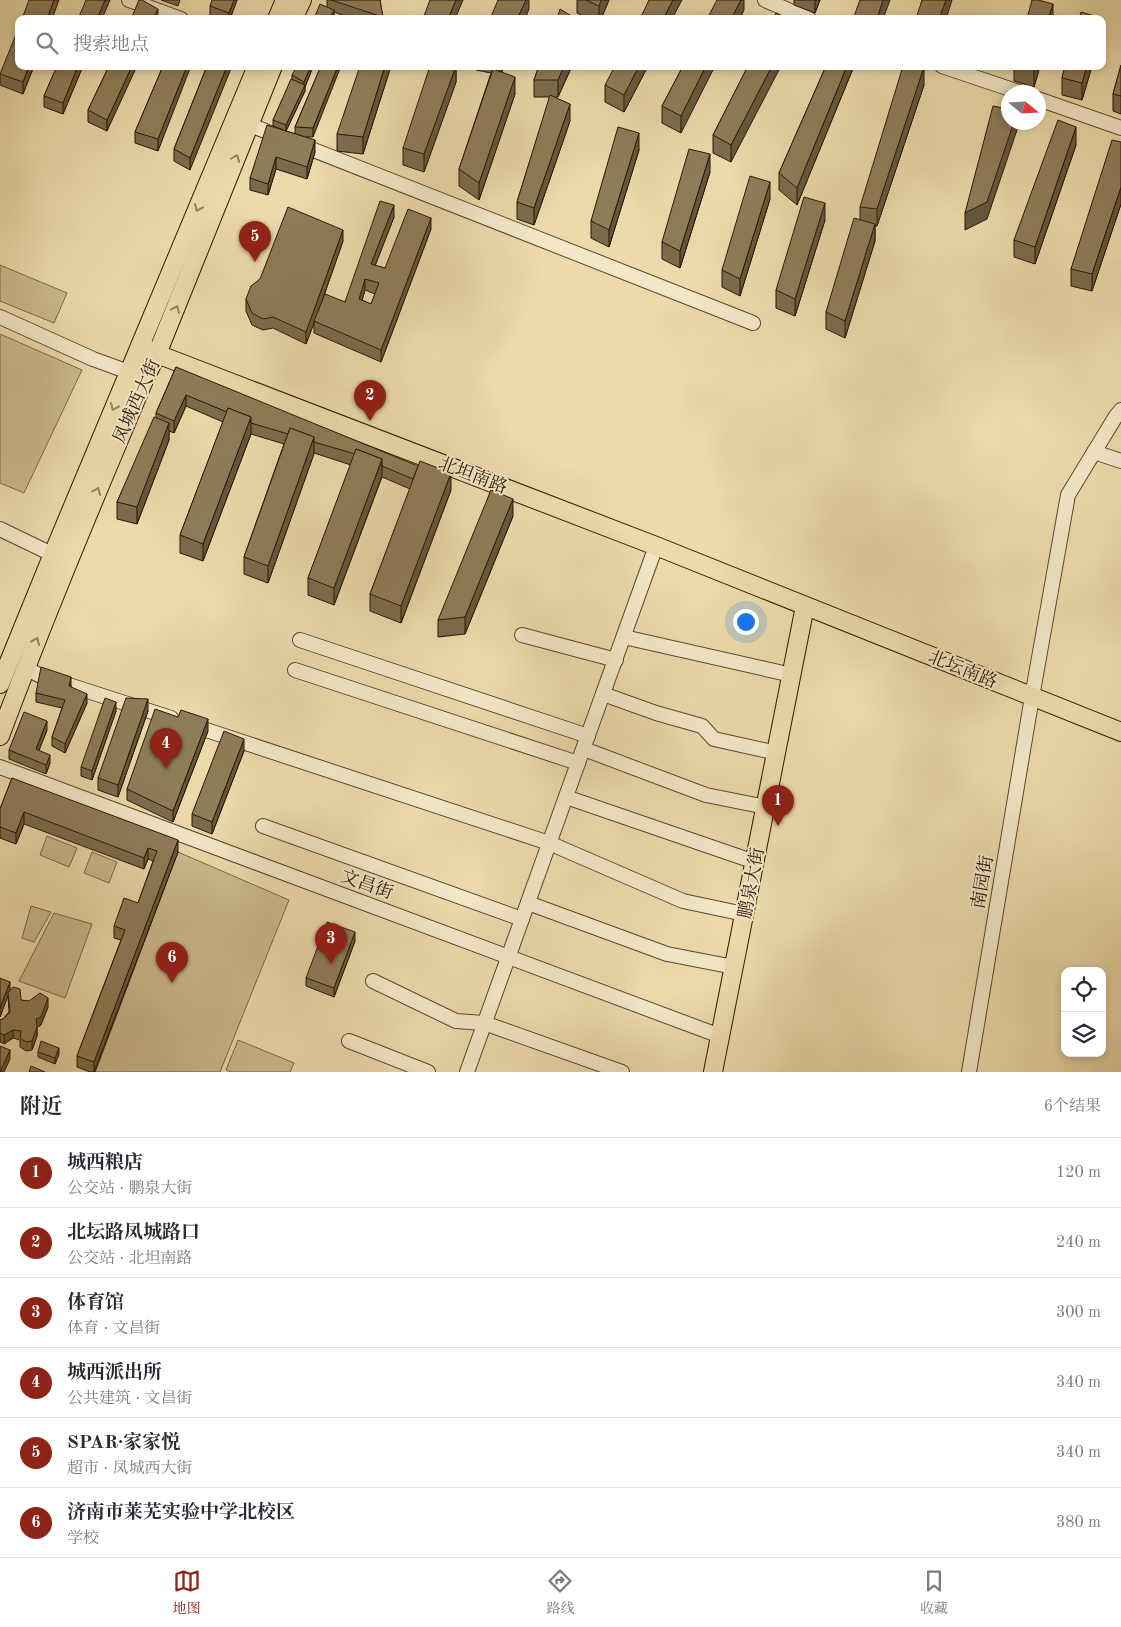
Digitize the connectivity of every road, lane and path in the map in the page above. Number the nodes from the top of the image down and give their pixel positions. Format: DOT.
graph roads {
  1 [pos="128,0"];
  2 [pos="285,0"];
  3 [pos="302,0"];
  4 [pos="765,0"];
  5 [pos="170,15"];
  6 [pos="279,15"];
  7 [pos="295,15"];
  8 [pos="800,15"];
  9 [pos="256,70"];
  10 [pos="271,70"];
  11 [pos="954,70"];
  12 [pos="1001,86"];
  13 [pos="1046,102"];
  14 [pos="250,125"];
  15 [pos="1121,128"];
  16 [pos="0,317"];
  17 [pos="753,323"];
  18 [pos="140,346"];
  19 [pos="157,354"];
  20 [pos="137,375"];
  21 [pos="1121,410"];
  22 [pos="1094,452"];
  23 [pos="1121,462"];
  24 [pos="0,529"];
  25 [pos="656,546"];
  26 [pos="60,558"];
  27 [pos="805,606"];
  28 [pos="522,635"];
  29 [pos="624,637"];
  30 [pos="300,640"];
  31 [pos="616,660"];
  32 [pos="25,668"];
  33 [pos="296,670"];
  34 [pos="792,675"];
  35 [pos="0,684"];
  36 [pos="604,694"];
  37 [pos="1032,697"];
  38 [pos="1121,732"];
  39 [pos="0,736"];
  40 [pos="586,742"];
  41 [pos="777,753"];
  42 [pos="578,763"];
  43 [pos="0,767"];
  44 [pos="566,797"];
  45 [pos="766,807"];
  46 [pos="263,826"];
  47 [pos="549,843"];
  48 [pos="755,862"];
  49 [pos="528,903"];
  50 [pos="744,914"];
  51 [pos="522,919"];
  52 [pos="734,967"];
  53 [pos="373,981"];
  54 [pos="484,1023"];
  55 [pos="720,1036"];
  56 [pos="349,1041"];
  57 [pos="428,1072"];
  58 [pos="466,1072"];
  59 [pos="622,1072"];
  60 [pos="712,1072"];
  61 [pos="969,1072"];
  1 -- 5 [label="street"];
  2 -- 6 [label="main road"];
  3 -- 7 [label="main road"];
  4 -- 8 [label="street"];
  9 -- 18 [label="main road, 凤城西大街, one-way"];
  10 -- 14 [label="main road, 凤城西大街"];
  11 -- 12 [label="street"];
  13 -- 15 [label="street"];
  14 -- 17 [label="street"];
  19 -- 14 [label="main road, 凤城西大街, one-way"];
  16 -- 20 [label="street"];
  18 -- 19 [label="main road, 北坦南路"];
  18 -- 20 [label="main road, 凤城西大街"];
  19 -- 20 [label="main road, 凤城西大街"];
  19 -- 25 [label="main road, 北坦南路"];
  20 -- 26 [label="main road, 凤城西大街"];
  21 -- 22 [label="street, 南园街"];
  22 -- 23 [label="street"];
  22 -- 37 [label="street, 南园街"];
  24 -- 26 [label="street"];
  25 -- 27 [label="main road, 北坦南路"];
  25 -- 29 [label="street"];
  32 -- 26 [label="main road, 凤城西大街, one-way"];
  26 -- 35 [label="main road, 凤城西大街"];
  27 -- 34 [label="main road, 鹏泉大街"];
  27 -- 37 [label="main road, 北坛南路"];
  28 -- 31 [label="street"];
  29 -- 31 [label="street"];
  29 -- 34 [label="street"];
  30 -- 40 [label="street"];
  31 -- 36 [label="street"];
  32 -- 39 [label="main road, 凤城西大街"];
  32 -- 47 [label="street"];
  33 -- 42 [label="street"];
  34 -- 41 [label="main road, 鹏泉大街"];
  36 -- 40 [label="street"];
  36 -- 41 [label="street"];
  37 -- 38 [label="main road, 北坛南路"];
  37 -- 61 [label="street, 南园街"];
  40 -- 42 [label="street"];
  40 -- 45 [label="street"];
  41 -- 45 [label="main road, 鹏泉大街"];
  42 -- 44 [label="street"];
  43 -- 55 [label="street, 文昌街"];
  44 -- 47 [label="street"];
  44 -- 48 [label="street"];
  45 -- 48 [label="main road, 鹏泉大街"];
  46 -- 51 [label="street"];
  47 -- 49 [label="street"];
  47 -- 50 [label="street"];
  48 -- 50 [label="main road, 鹏泉大街"];
  49 -- 51 [label="street"];
  49 -- 52 [label="street"];
  50 -- 52 [label="main road, 鹏泉大街"];
  51 -- 54 [label="street"];
  52 -- 55 [label="main road, 鹏泉大街"];
  53 -- 54 [label="street"];
  54 -- 58 [label="street"];
  54 -- 59 [label="street"];
  55 -- 60 [label="main road, 鹏泉大街"];
  56 -- 57 [label="street"];
}
